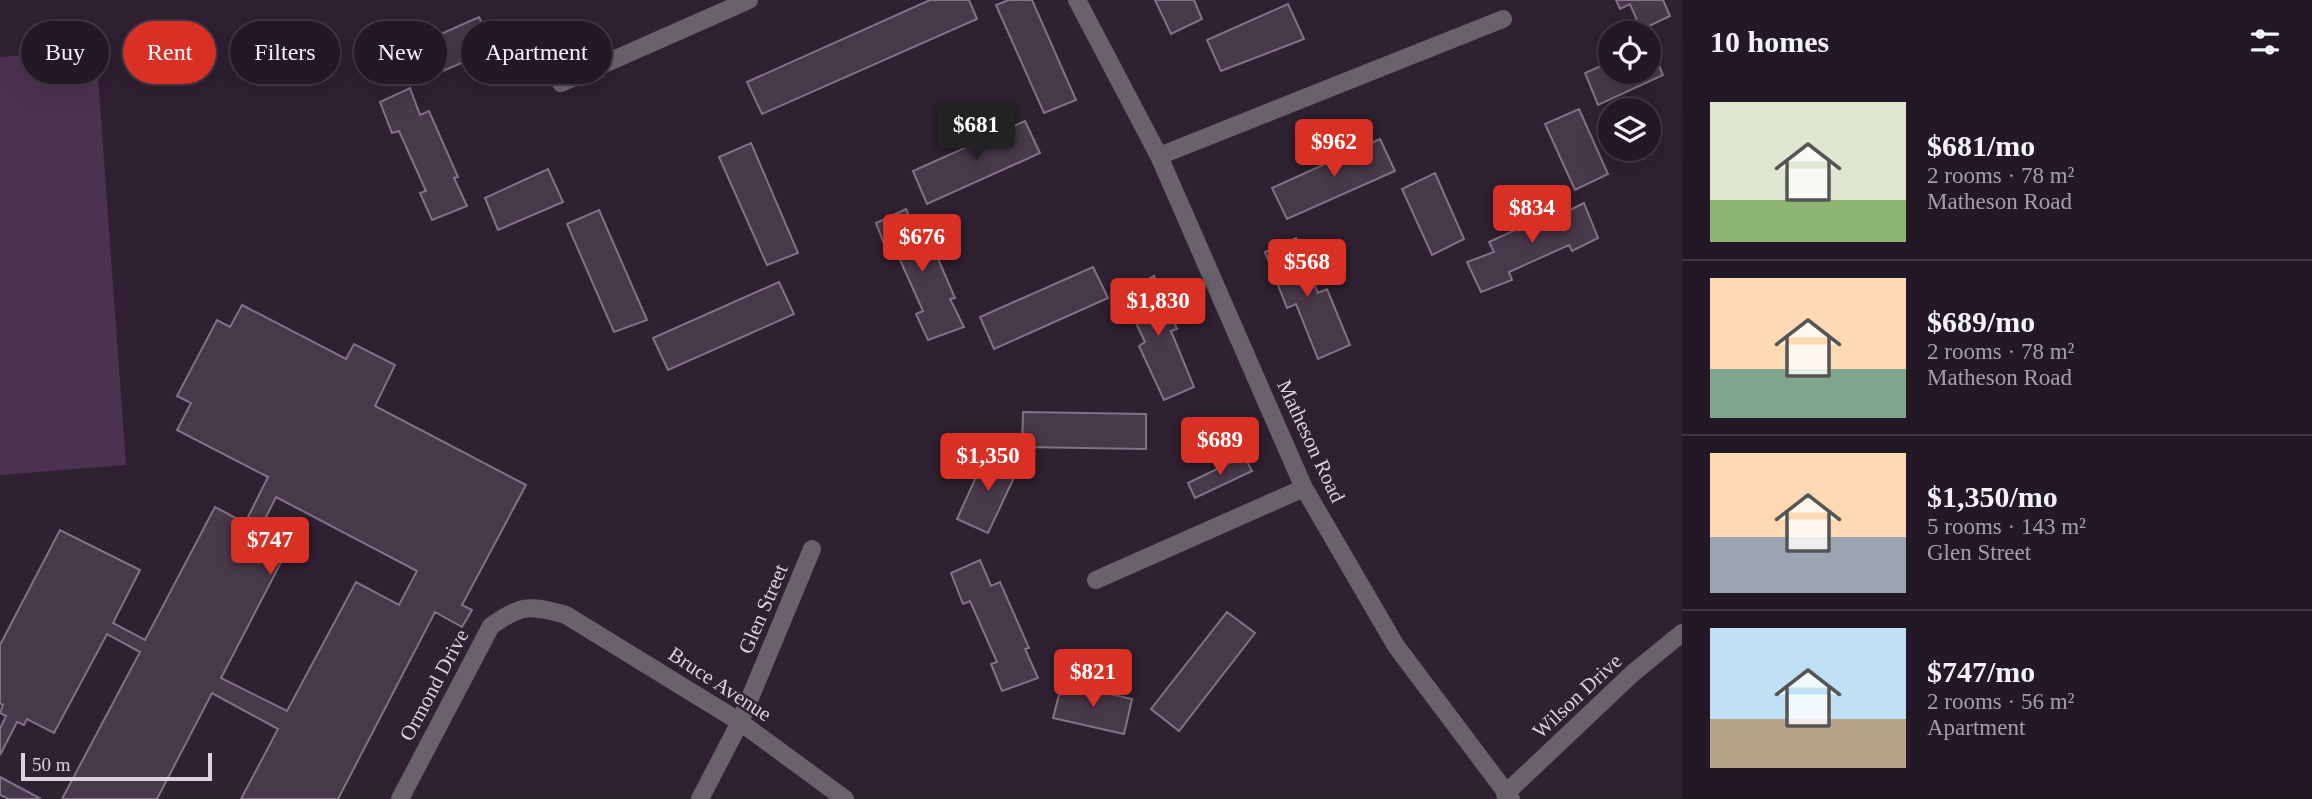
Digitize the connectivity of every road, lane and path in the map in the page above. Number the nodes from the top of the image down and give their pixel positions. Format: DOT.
graph roads {
  1 [pos="749,0"];
  2 [pos="1077,0"];
  3 [pos="1503,19"];
  4 [pos="612,60"];
  5 [pos="1159,156"];
  6 [pos="1304,488"];
  7 [pos="812,550"];
  8 [pos="1096,579"];
  9 [pos="566,615"];
  10 [pos="1682,633"];
  11 [pos="740,722"];
  12 [pos="1508,796"];
  13 [pos="400,799"];
  14 [pos="700,799"];
  15 [pos="845,799"];
  1 -- 4 [label="street"];
  2 -- 5 [label="street, Matheson Road"];
  3 -- 5 [label="street"];
  5 -- 6 [label="street, Matheson Road"];
  6 -- 8 [label="street"];
  6 -- 12 [label="street, Matheson Road"];
  7 -- 11 [label="street, Glen Street"];
  9 -- 11 [label="street, Bruce Avenue"];
  9 -- 13 [label="street, Ormond Drive"];
  10 -- 12 [label="street, Wilson Drive"];
  11 -- 14 [label="street, Glen Street"];
  11 -- 15 [label="street, Bruce Avenue"];
}
